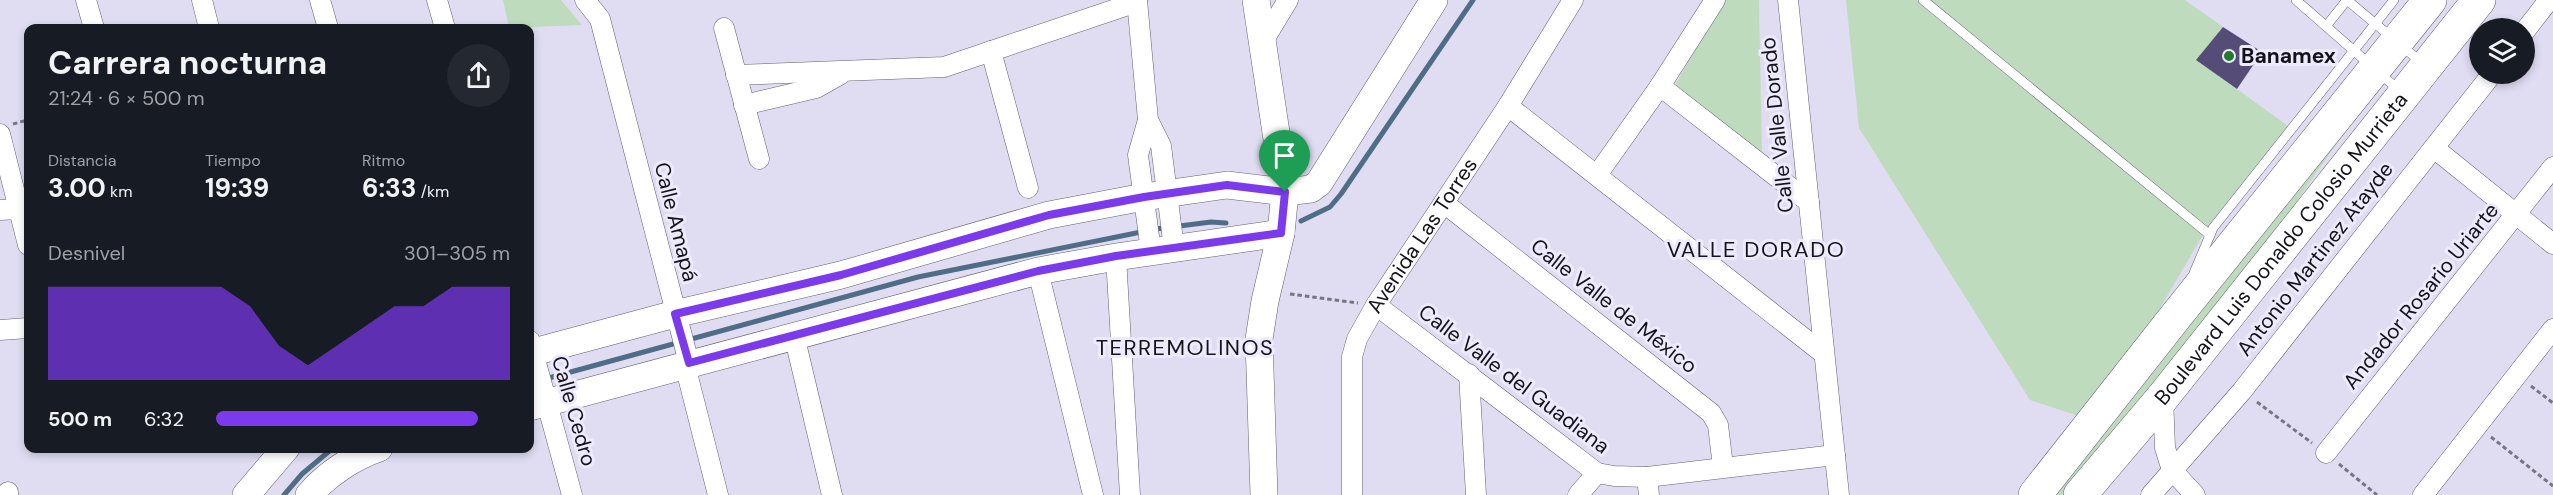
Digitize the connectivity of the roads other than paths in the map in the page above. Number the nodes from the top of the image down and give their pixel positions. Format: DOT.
graph roads {
  1 [pos="86,0"];
  2 [pos="202,0"];
  3 [pos="320,0"];
  4 [pos="437,0"];
  5 [pos="585,0"];
  6 [pos="1256,0"];
  7 [pos="1288,0"];
  8 [pos="1434,0"];
  9 [pos="1573,0"];
  10 [pos="1715,0"];
  11 [pos="1788,0"];
  12 [pos="1923,0"];
  13 [pos="2296,0"];
  14 [pos="2347,0"];
  15 [pos="2394,0"];
  16 [pos="2430,0"];
  17 [pos="2479,0"];
  18 [pos="2549,0"];
  19 [pos="1137,1"];
  20 [pos="2535,18"];
  21 [pos="93,24"];
  22 [pos="208,24"];
  23 [pos="327,24"];
  24 [pos="444,24"];
  25 [pos="2327,25"];
  26 [pos="724,28"];
  27 [pos="2386,33"];
  28 [pos="1262,43"];
  29 [pos="991,51"];
  30 [pos="2364,60"];
  31 [pos="2427,67"];
  32 [pos="846,71"];
  33 [pos="736,75"];
  34 [pos="2484,84"];
  35 [pos="1660,86"];
  36 [pos="2405,95"];
  37 [pos="744,105"];
  38 [pos="1508,106"];
  39 [pos="0,134"];
  40 [pos="2434,148"];
  41 [pos="759,159"];
  42 [pos="2553,167"];
  43 [pos="1597,175"];
  44 [pos="1028,188"];
  45 [pos="1285,192"];
  46 [pos="1809,202"];
  47 [pos="1444,203"];
  48 [pos="1157,204"];
  49 [pos="20,209"];
  50 [pos="0,210"];
  51 [pos="2517,214"];
  52 [pos="24,227"];
  53 [pos="1281,233"];
  54 [pos="2210,235"];
  55 [pos="1162,242"];
  56 [pos="2553,244"];
  57 [pos="1116,256"];
  58 [pos="1038,271"];
  59 [pos="1376,305"];
  60 [pos="2175,316"];
  61 [pos="24,328"];
  62 [pos="2553,329"];
  63 [pos="0,330"];
  64 [pos="794,335"];
  65 [pos="682,339"];
  66 [pos="1824,354"];
  67 [pos="535,373"];
  68 [pos="1469,374"];
  69 [pos="2163,397"];
  70 [pos="282,453"];
  71 [pos="369,453"];
  72 [pos="2326,453"];
  73 [pos="1835,455"];
  74 [pos="1723,467"];
  75 [pos="2172,470"];
  76 [pos="1597,473"];
  77 [pos="1648,486"];
  78 [pos="246,495"];
  79 [pos="309,495"];
  80 [pos="572,495"];
  81 [pos="718,495"];
  82 [pos="832,495"];
  83 [pos="1094,495"];
  84 [pos="1130,495"];
  85 [pos="1264,495"];
  86 [pos="1352,495"];
  87 [pos="1476,495"];
  88 [pos="1578,495"];
  89 [pos="1839,495"];
  90 [pos="2035,495"];
  91 [pos="2080,495"];
  92 [pos="2151,495"];
  93 [pos="2195,495"];
  94 [pos="2423,495"];
  1 -- 21 [label="street"];
  2 -- 22 [label="street"];
  3 -- 23 [label="street"];
  4 -- 24 [label="street"];
  5 -- 65 [label="street, Calle Amapá"];
  6 -- 28 [label="street"];
  7 -- 28 [label="street"];
  8 -- 45 [label="street"];
  9 -- 38 [label="street, Avenida Las Torres"];
  10 -- 35 [label="street"];
  11 -- 46 [label="street, Calle Valle Dorado"];
  12 -- 54 [label="lane"];
  13 -- 25 [label="lane"];
  14 -- 25 [label="lane"];
  14 -- 27 [label="lane"];
  15 -- 27 [label="lane"];
  16 -- 27 [label="highway, Boulevard Luis Donaldo Colosio Murrieta"];
  17 -- 31 [label="highway, Boulevard Luis Donaldo Colosio Murrieta"];
  18 -- 20 [label="street"];
  19 -- 29 [label="street"];
  19 -- 48 [label="street"];
  25 -- 30 [label="lane"];
  26 -- 33 [label="street"];
  27 -- 30 [label="highway, Boulevard Luis Donaldo Colosio Murrieta"];
  27 -- 31 [label="lane"];
  28 -- 45 [label="street"];
  29 -- 32 [label="street"];
  29 -- 44 [label="street"];
  30 -- 36 [label="lane"];
  30 -- 54 [label="lane"];
  30 -- 60 [label="highway, Boulevard Luis Donaldo Colosio Murrieta"];
  31 -- 36 [label="highway, Boulevard Luis Donaldo Colosio Murrieta"];
  32 -- 33 [label="street"];
  32 -- 37 [label="street"];
  33 -- 37 [label="street"];
  34 -- 40 [label="street, Antonio Martinez Atayde"];
  35 -- 43 [label="street"];
  35 -- 46 [label="street"];
  36 -- 69 [label="highway, Boulevard Luis Donaldo Colosio Murrieta"];
  37 -- 41 [label="street"];
  38 -- 43 [label="street"];
  38 -- 47 [label="street, Avenida Las Torres"];
  39 -- 49 [label="street"];
  40 -- 51 [label="street"];
  40 -- 75 [label="street, Antonio Martinez Atayde"];
  42 -- 51 [label="street, Andador Rosario Uriarte"];
  43 -- 66 [label="street"];
  45 -- 48 [label="street"];
  45 -- 53 [label="street"];
  46 -- 66 [label="street, Calle Valle Dorado"];
  47 -- 59 [label="street, Avenida Las Torres"];
  47 -- 74 [label="street, Calle Valle de México"];
  48 -- 55 [label="street"];
  48 -- 65 [label="street"];
  49 -- 50 [label="street"];
  49 -- 52 [label="street"];
  51 -- 56 [label="street"];
  51 -- 72 [label="street, Andador Rosario Uriarte"];
  53 -- 55 [label="street"];
  53 -- 85 [label="street"];
  54 -- 60 [label="lane"];
  55 -- 57 [label="street"];
  57 -- 58 [label="street"];
  57 -- 84 [label="street"];
  58 -- 64 [label="street"];
  58 -- 83 [label="street"];
  59 -- 68 [label="street, Calle Valle del Guadiana"];
  59 -- 86 [label="street, Avenida Las Torres"];
  60 -- 90 [label="highway, Boulevard Luis Donaldo Colosio Murrieta"];
  61 -- 63 [label="street"];
  62 -- 94 [label="street"];
  64 -- 65 [label="street"];
  64 -- 82 [label="street"];
  65 -- 67 [label="street"];
  65 -- 67 [label="street"];
  65 -- 81 [label="street, Calle Amapá"];
  66 -- 73 [label="street, Calle Valle Dorado"];
  67 -- 80 [label="street, Calle Cedro"];
  68 -- 76 [label="street, Calle Valle del Guadiana"];
  68 -- 87 [label="street"];
  69 -- 75 [label="street"];
  69 -- 91 [label="highway, Boulevard Luis Donaldo Colosio Murrieta"];
  70 -- 78 [label="street"];
  71 -- 79 [label="street"];
  73 -- 74 [label="street, Calle Valle del Guadiana"];
  73 -- 89 [label="street, Calle Valle Dorado"];
  74 -- 77 [label="street, Calle Valle del Guadiana"];
  75 -- 92 [label="street, Antonio Martinez Atayde"];
  75 -- 93 [label="street"];
  76 -- 77 [label="street, Calle Valle del Guadiana"];
  76 -- 88 [label="street"];
}
